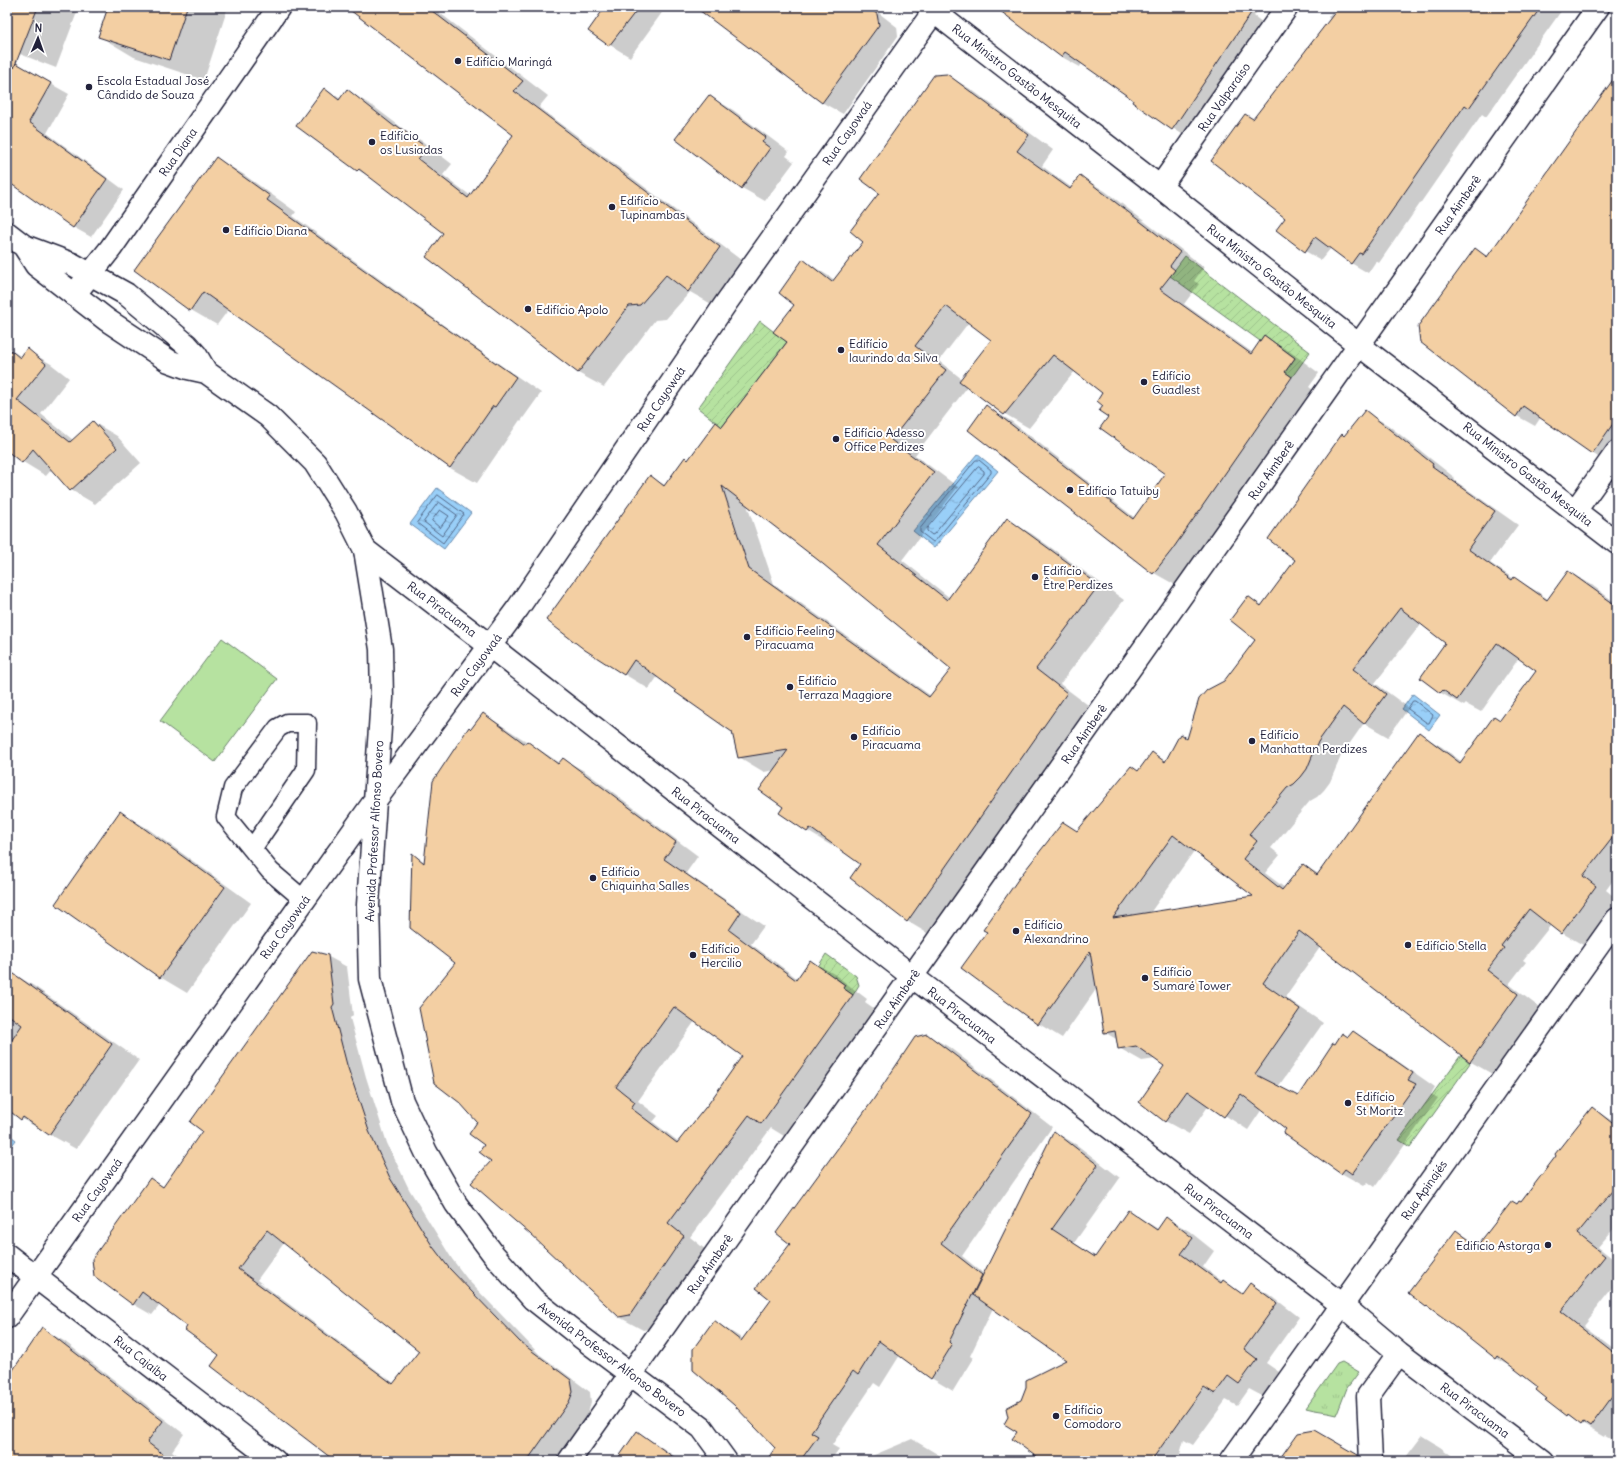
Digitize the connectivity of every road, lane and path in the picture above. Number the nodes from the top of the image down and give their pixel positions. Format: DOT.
graph roads {
  1 [pos="279,7"];
  2 [pos="1287,7"];
  3 [pos="1598,7"];
  4 [pos="933,9"];
  5 [pos="1160,187"];
  6 [pos="7,233"];
  7 [pos="24,246"];
  8 [pos="91,274"];
  9 [pos="74,295"];
  10 [pos="1359,345"];
  11 [pos="206,372"];
  12 [pos="1617,452"];
  13 [pos="1575,511"];
  14 [pos="1617,543"];
  15 [pos="365,550"];
  16 [pos="490,646"];
  17 [pos="374,802"];
  18 [pos="252,849"];
  19 [pos="304,900"];
  20 [pos="1617,918"];
  21 [pos="913,977"];
  22 [pos="7,1255"];
  23 [pos="35,1276"];
  24 [pos="1342,1305"];
  25 [pos="7,1317"];
  26 [pos="1399,1352"];
  27 [pos="632,1374"];
  28 [pos="275,1461"];
  29 [pos="569,1461"];
  30 [pos="726,1461"];
  31 [pos="1231,1461"];
  32 [pos="1371,1461"];
  33 [pos="1542,1461"];
  1 -- 8 [label="street, Rua Diana"];
  2 -- 5 [label="street, Rua Valparaíso"];
  3 -- 10 [label="street, Rua Aimberê"];
  4 -- 5 [label="street, Rua Ministro Gastão Mesquita"];
  4 -- 16 [label="street, Rua Cayowaá"];
  5 -- 10 [label="street, Rua Ministro Gastão Mesquita"];
  6 -- 7 [label="street, Avenida Professor Alfonso Bovero"];
  7 -- 8 [label="street, Avenida Professor Alfonso Bovero"];
  7 -- 9 [label="street, Avenida Professor Alfonso Bovero"];
  8 -- 9 [label="street, Rua Diana"];
  8 -- 11 [label="street, Avenida Professor Alfonso Bovero"];
  9 -- 11 [label="street, Avenida Professor Alfonso Bovero"];
  10 -- 13 [label="street, Rua Ministro Gastão Mesquita"];
  10 -- 21 [label="street, Rua Aimberê"];
  11 -- 15 [label="street, Avenida Professor Alfonso Bovero"];
  12 -- 13 [label="street"];
  13 -- 14 [label="street, Rua Ministro Gastão Mesquita"];
  15 -- 16 [label="street, Rua Piracuama"];
  15 -- 17 [label="street, Avenida Professor Alfonso Bovero"];
  16 -- 17 [label="street, Rua Cayowaá"];
  16 -- 21 [label="street, Rua Piracuama"];
  17 -- 19 [label="street, Rua Cayowaá"];
  17 -- 27 [label="street, Avenida Professor Alfonso Bovero"];
  18 -- 18 [label="lane"];
  18 -- 19 [label="lane"];
  19 -- 23 [label="street, Rua Cayowaá"];
  20 -- 24 [label="street, Rua Apinajés"];
  21 -- 24 [label="street, Rua Piracuama"];
  21 -- 27 [label="street, Rua Aimberê"];
  22 -- 23 [label="street, Rua Cajaíba"];
  23 -- 25 [label="street, Rua Cayowaá"];
  23 -- 28 [label="street, Rua Cajaíba"];
  24 -- 26 [label="street, Rua Piracuama"];
  24 -- 31 [label="street, Rua Apinajés"];
  26 -- 32 [label="street"];
  26 -- 33 [label="street, Rua Piracuama"];
  27 -- 29 [label="street, Rua Aimberê"];
  27 -- 30 [label="street, Avenida Professor Alfonso Bovero"];
}
